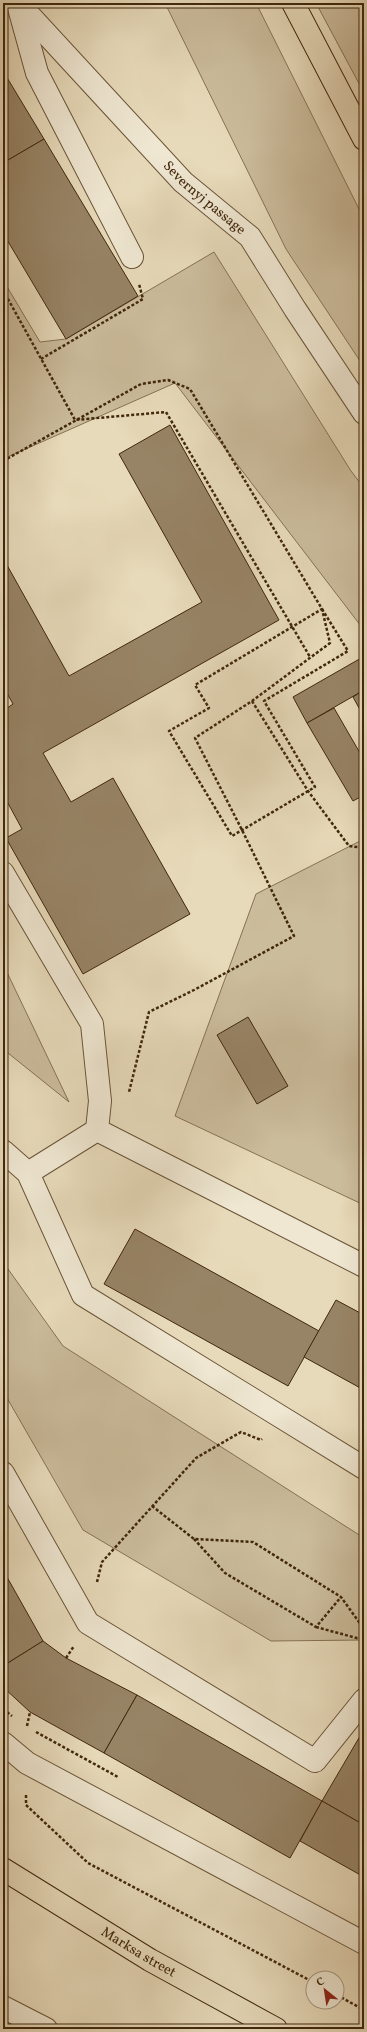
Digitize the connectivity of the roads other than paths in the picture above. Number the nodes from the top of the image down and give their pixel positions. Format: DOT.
graph roads {
  1 [pos="18,3"];
  2 [pos="293,3"];
  3 [pos="364,139"];
  4 [pos="132,257"];
  5 [pos="364,413"];
  6 [pos="3,873"];
  7 [pos="97,1130"];
  8 [pos="3,1150"];
  9 [pos="28,1173"];
  10 [pos="364,1266"];
  11 [pos="364,1468"];
  12 [pos="3,1473"];
  13 [pos="364,1700"];
  14 [pos="3,1743"];
  15 [pos="6,1873"];
  16 [pos="364,1943"];
  17 [pos="3,2007"];
  18 [pos="46,2029"];
  19 [pos="276,2029"];
  1 -- 4 [label="street, Severnyj passage"];
  1 -- 5 [label="street, Severnyj passage"];
  2 -- 3 [label="main road"];
  6 -- 7 [label="street"];
  7 -- 9 [label="street"];
  7 -- 10 [label="street"];
  8 -- 9 [label="street"];
  9 -- 11 [label="street"];
  12 -- 13 [label="street"];
  14 -- 16 [label="street"];
  15 -- 19 [label="main road, Marksa street"];
  17 -- 18 [label="street"];
}
